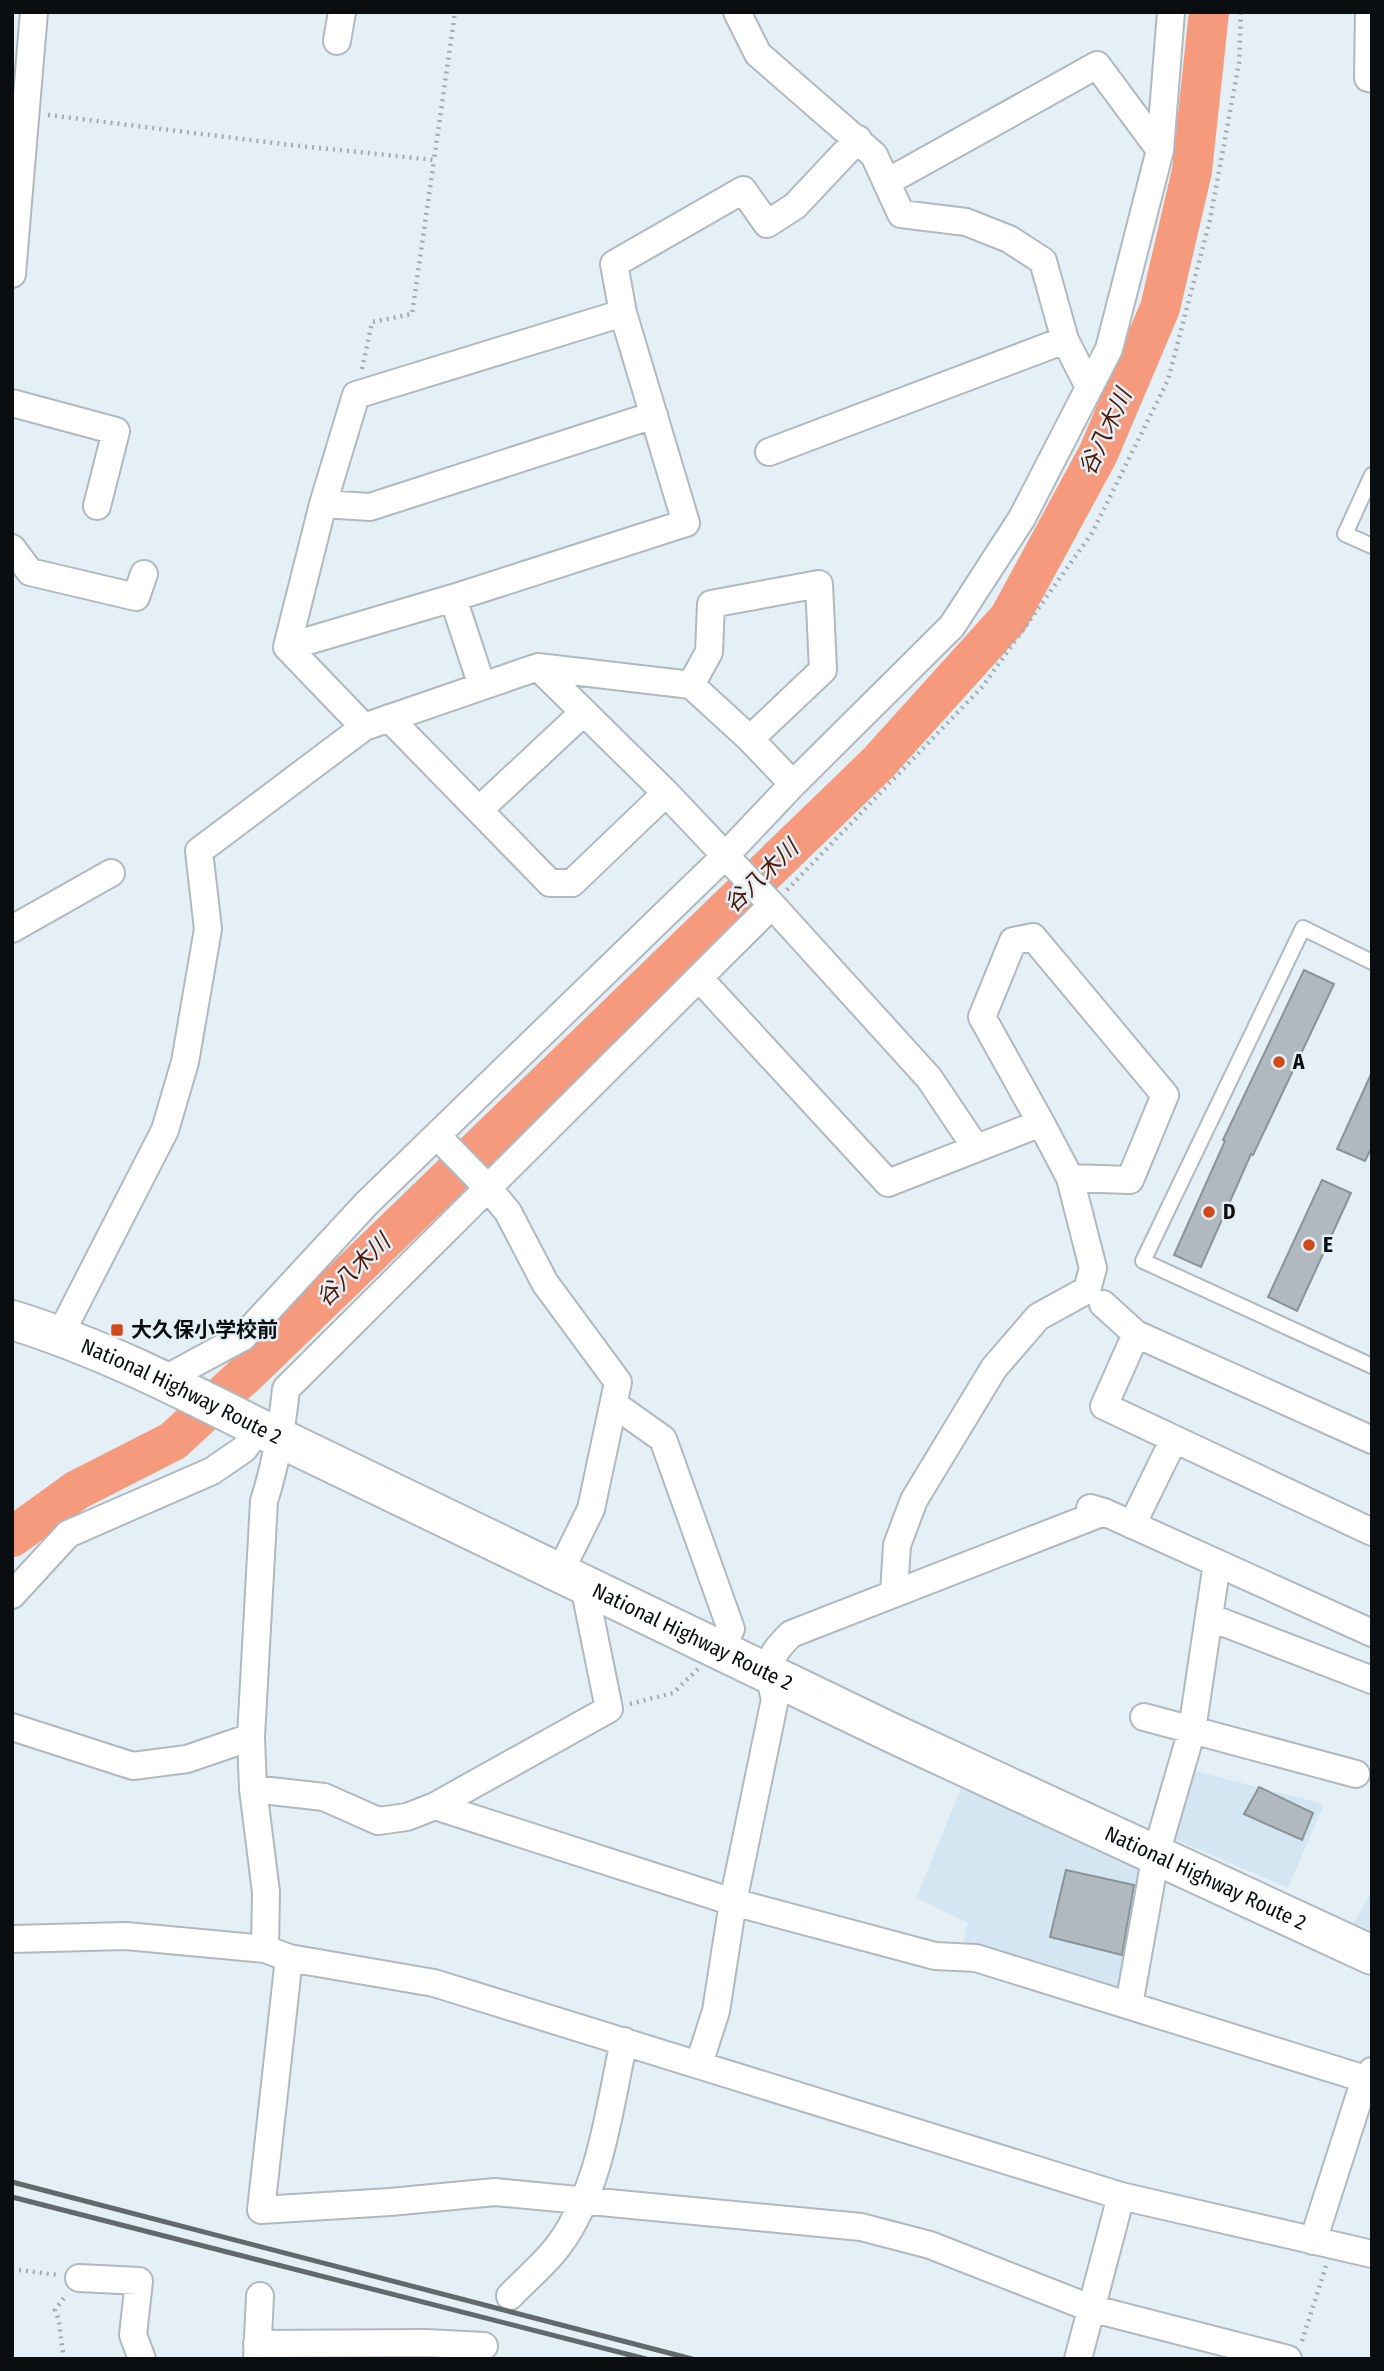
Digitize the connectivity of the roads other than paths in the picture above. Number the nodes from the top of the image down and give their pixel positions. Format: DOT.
graph roads {
  1 [pos="34,12"];
  2 [pos="342,12"];
  3 [pos="737,12"];
  4 [pos="1171,12"];
  5 [pos="1369,12"];
  6 [pos="337,41"];
  7 [pos="1372,79"];
  8 [pos="21,103"];
  9 [pos="858,139"];
  10 [pos="1160,150"];
  11 [pos="887,182"];
  12 [pos="12,274"];
  13 [pos="623,313"];
  14 [pos="1065,340"];
  15 [pos="1089,387"];
  16 [pos="12,403"];
  17 [pos="653,415"];
  18 [pos="769,452"];
  19 [pos="1372,475"];
  20 [pos="323,504"];
  21 [pos="97,506"];
  22 [pos="1372,546"];
  23 [pos="12,548"];
  24 [pos="144,574"];
  25 [pos="453,598"];
  26 [pos="287,647"];
  27 [pos="538,667"];
  28 [pos="691,685"];
  29 [pos="482,686"];
  30 [pos="583,712"];
  31 [pos="389,718"];
  32 [pos="364,727"];
  33 [pos="750,739"];
  34 [pos="793,784"];
  35 [pos="666,793"];
  36 [pos="479,810"];
  37 [pos="725,856"];
  38 [pos="111,873"];
  39 [pos="772,905"];
  40 [pos="12,929"];
  41 [pos="1372,962"];
  42 [pos="699,978"];
  43 [pos="1041,1123"];
  44 [pos="437,1136"];
  45 [pos="976,1148"];
  46 [pos="1070,1178"];
  47 [pos="488,1188"];
  48 [pos="1103,1304"];
  49 [pos="12,1320"];
  50 [pos="1136,1334"];
  51 [pos="60,1335"];
  52 [pos="1372,1366"];
  53 [pos="164,1379"];
  54 [pos="615,1405"];
  55 [pos="270,1433"];
  56 [pos="1174,1439"];
  57 [pos="1372,1440"];
  58 [pos="1132,1525"];
  59 [pos="1372,1532"];
  60 [pos="1217,1563"];
  61 [pos="572,1580"];
  62 [pos="894,1593"];
  63 [pos="12,1595"];
  64 [pos="1209,1618"];
  65 [pos="1372,1633"];
  66 [pos="719,1649"];
  67 [pos="768,1672"];
  68 [pos="1372,1680"];
  69 [pos="1144,1717"];
  70 [pos="12,1727"];
  71 [pos="1192,1730"];
  72 [pos="251,1737"];
  73 [pos="1356,1774"];
  74 [pos="253,1789"];
  75 [pos="435,1806"];
  76 [pos="1156,1854"];
  77 [pos="733,1902"];
  78 [pos="12,1939"];
  79 [pos="265,1949"];
  80 [pos="1372,1955"];
  81 [pos="289,1958"];
  82 [pos="1129,2005"];
  83 [pos="624,2041"];
  84 [pos="699,2064"];
  85 [pos="1368,2075"];
  86 [pos="1121,2196"];
  87 [pos="586,2200"];
  88 [pos="1323,2243"];
  89 [pos="1372,2254"];
  90 [pos="79,2278"];
  91 [pos="260,2296"];
  92 [pos="510,2296"];
  93 [pos="1090,2308"];
  94 [pos="484,2347"];
  95 [pos="257,2352"];
  96 [pos="1294,2352"];
  97 [pos="142,2359"];
  98 [pos="1078,2359"];
  1 -- 8 [label="street"];
  2 -- 6 [label="street"];
  3 -- 9 [label="street"];
  4 -- 10 [label="street"];
  5 -- 7 [label="street"];
  8 -- 12 [label="street"];
  9 -- 11 [label="street"];
  9 -- 13 [label="street"];
  10 -- 11 [label="street"];
  10 -- 15 [label="street"];
  11 -- 14 [label="street"];
  13 -- 17 [label="street"];
  13 -- 20 [label="street"];
  14 -- 15 [label="street"];
  14 -- 18 [label="street"];
  15 -- 34 [label="street"];
  16 -- 21 [label="street"];
  17 -- 20 [label="street"];
  17 -- 25 [label="street"];
  19 -- 22 [label="lane"];
  20 -- 26 [label="street"];
  23 -- 24 [label="street"];
  25 -- 26 [label="street"];
  25 -- 29 [label="street"];
  26 -- 32 [label="street"];
  27 -- 28 [label="street"];
  27 -- 29 [label="street"];
  27 -- 30 [label="street"];
  28 -- 33 [label="street"];
  28 -- 33 [label="street"];
  29 -- 31 [label="street"];
  30 -- 35 [label="street"];
  30 -- 36 [label="street"];
  31 -- 32 [label="street"];
  31 -- 36 [label="street"];
  32 -- 51 [label="street"];
  33 -- 34 [label="street"];
  34 -- 37 [label="street"];
  35 -- 36 [label="street"];
  35 -- 37 [label="street"];
  37 -- 39 [label="street"];
  37 -- 44 [label="street"];
  38 -- 40 [label="street"];
  39 -- 42 [label="street"];
  39 -- 45 [label="street"];
  41 -- 52 [label="lane"];
  42 -- 45 [label="street"];
  42 -- 47 [label="street"];
  43 -- 45 [label="street"];
  43 -- 46 [label="street"];
  43 -- 46 [label="street"];
  44 -- 47 [label="street"];
  44 -- 53 [label="street"];
  46 -- 62 [label="street"];
  47 -- 54 [label="street"];
  47 -- 55 [label="street"];
  48 -- 50 [label="street"];
  49 -- 51 [label="highway, National Highway Route 2"];
  50 -- 56 [label="street"];
  50 -- 57 [label="street"];
  51 -- 53 [label="highway, National Highway Route 2"];
  53 -- 55 [label="highway, National Highway Route 2"];
  54 -- 61 [label="street"];
  54 -- 66 [label="street"];
  55 -- 61 [label="highway, National Highway Route 2"];
  55 -- 63 [label="street"];
  55 -- 72 [label="street"];
  56 -- 58 [label="street"];
  56 -- 59 [label="street"];
  58 -- 60 [label="street"];
  58 -- 62 [label="street"];
  60 -- 64 [label="street"];
  60 -- 65 [label="street"];
  61 -- 66 [label="highway, National Highway Route 2"];
  61 -- 75 [label="street"];
  62 -- 67 [label="street"];
  64 -- 68 [label="street"];
  64 -- 71 [label="street"];
  66 -- 67 [label="highway, National Highway Route 2"];
  67 -- 76 [label="highway, National Highway Route 2"];
  67 -- 77 [label="street"];
  69 -- 71 [label="street"];
  70 -- 72 [label="street"];
  71 -- 73 [label="street"];
  71 -- 76 [label="street"];
  72 -- 74 [label="street"];
  74 -- 75 [label="street"];
  74 -- 79 [label="street"];
  75 -- 77 [label="street"];
  76 -- 80 [label="highway, National Highway Route 2"];
  76 -- 82 [label="street"];
  77 -- 82 [label="street"];
  77 -- 84 [label="street"];
  78 -- 79 [label="street"];
  79 -- 81 [label="street"];
  81 -- 83 [label="street"];
  81 -- 87 [label="street"];
  82 -- 85 [label="street"];
  83 -- 84 [label="street"];
  83 -- 87 [label="street"];
  84 -- 86 [label="street"];
  85 -- 88 [label="street"];
  86 -- 88 [label="street"];
  86 -- 93 [label="street"];
  87 -- 92 [label="street"];
  87 -- 93 [label="street"];
  88 -- 89 [label="street"];
  90 -- 97 [label="street"];
  91 -- 95 [label="street"];
  93 -- 96 [label="street"];
  93 -- 98 [label="street"];
  94 -- 95 [label="street"];
}
